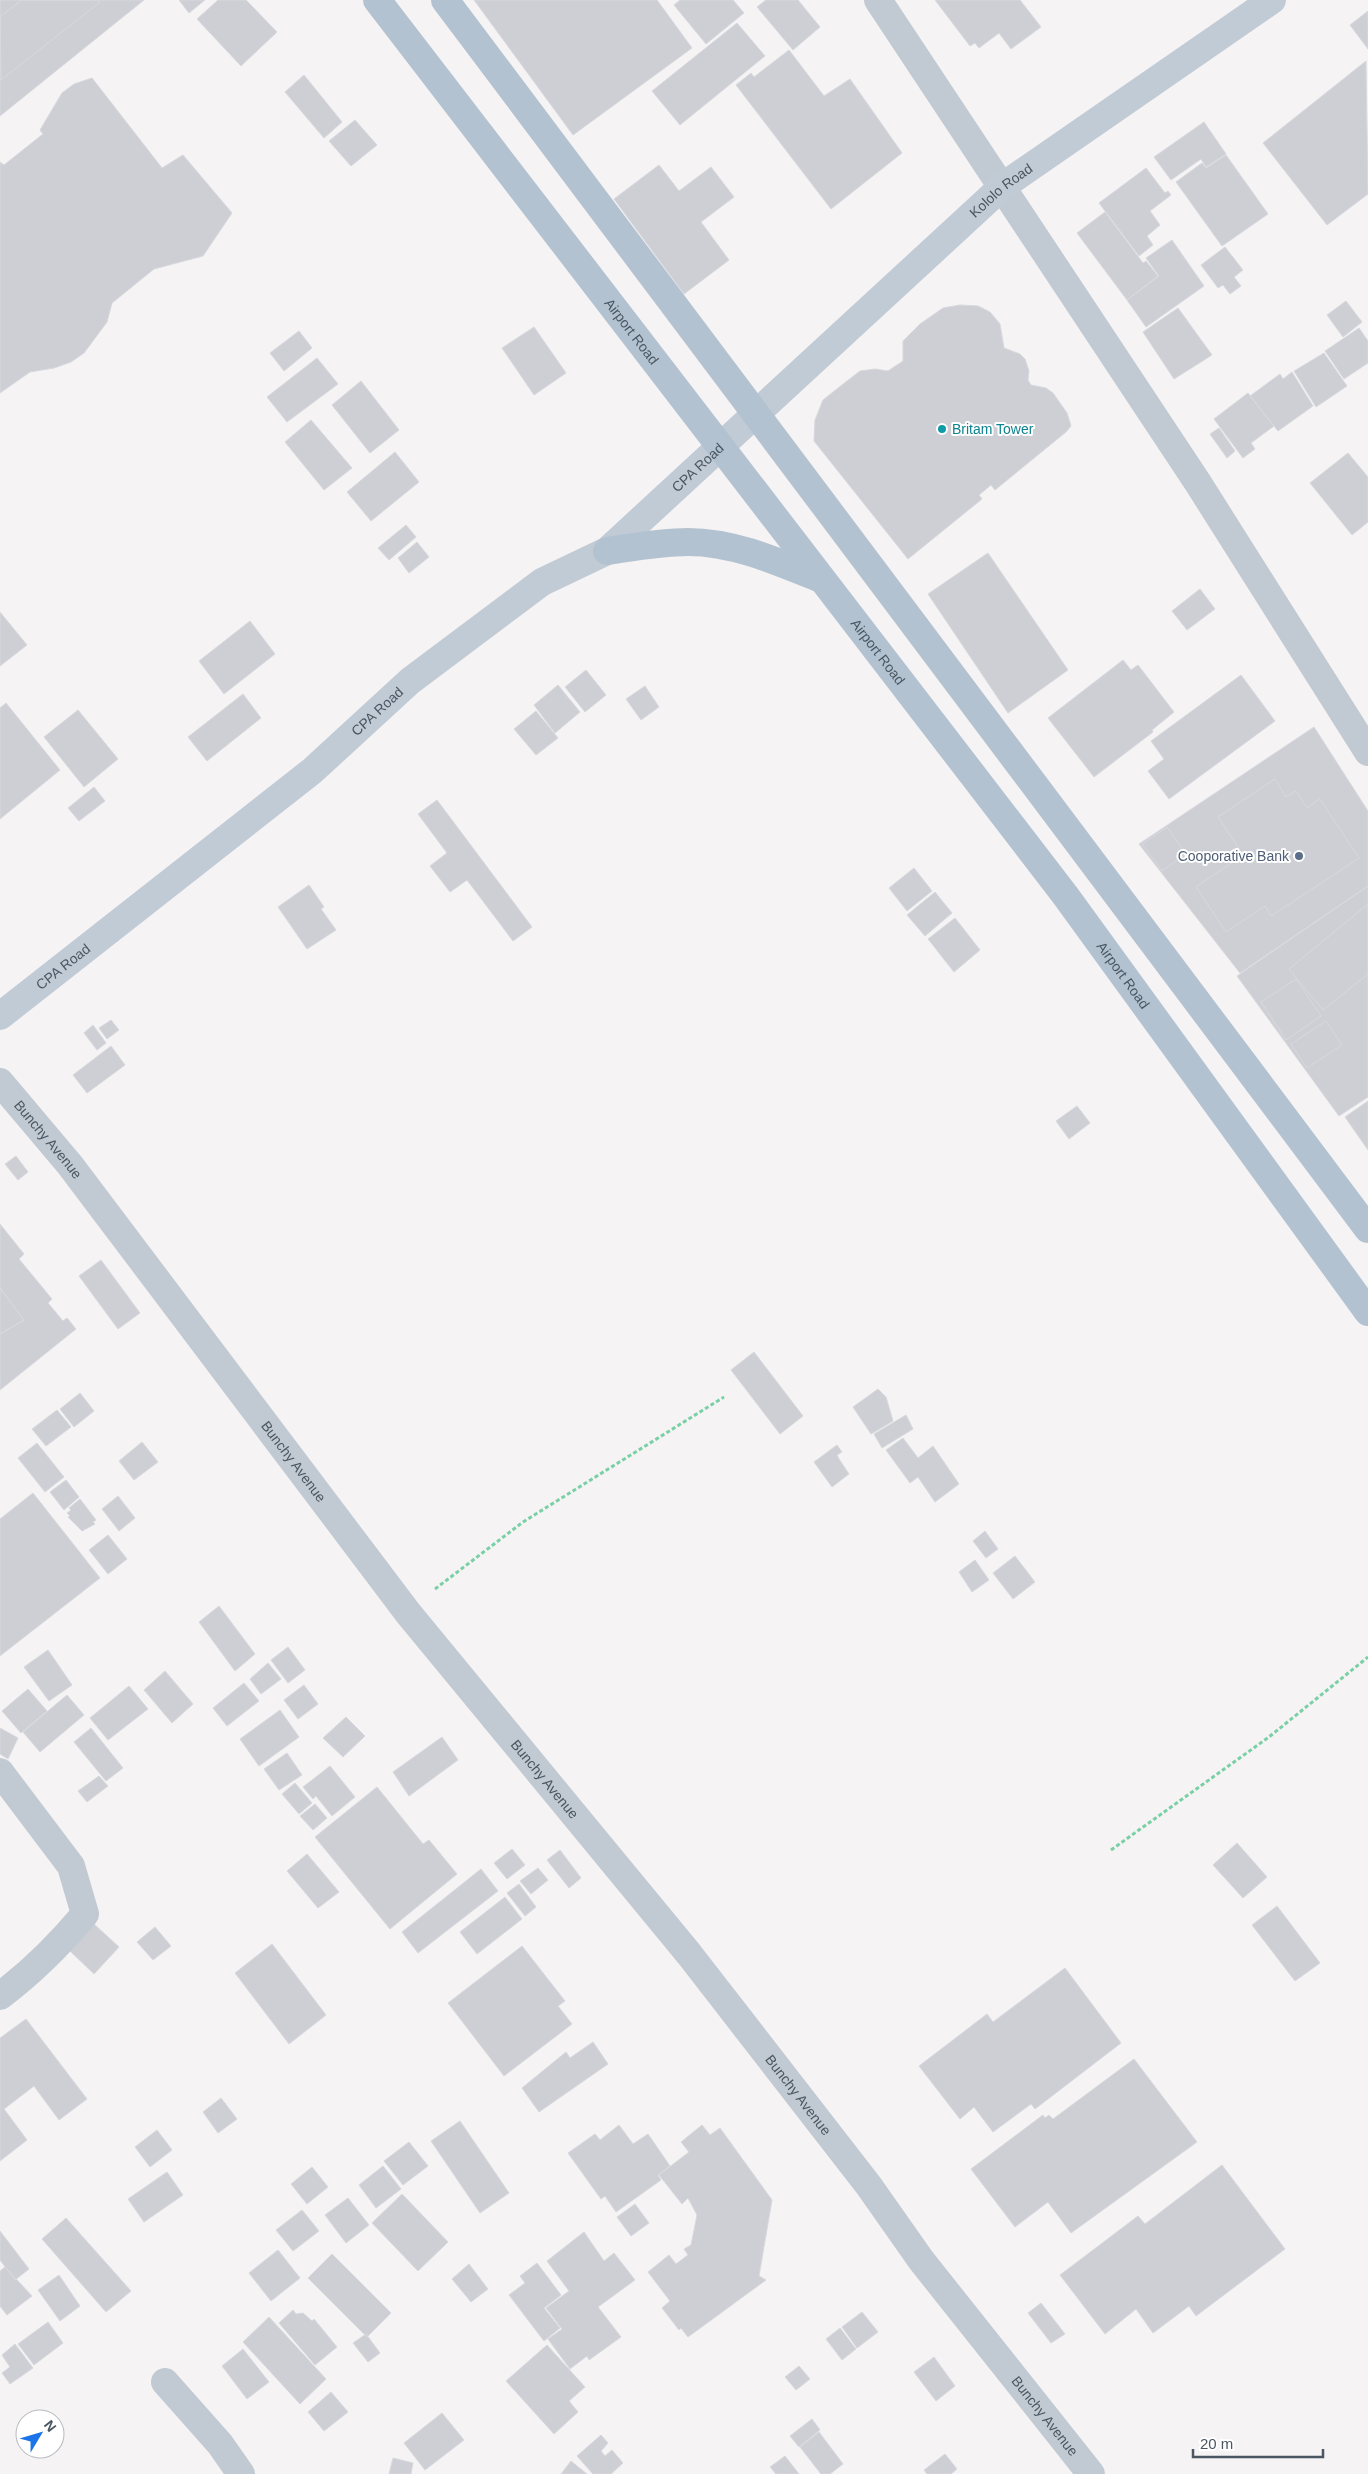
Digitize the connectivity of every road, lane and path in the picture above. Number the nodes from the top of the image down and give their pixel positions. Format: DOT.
graph roads {
  1 [pos="377,0"];
  2 [pos="445,0"];
  3 [pos="878,0"];
  4 [pos="1272,0"];
  5 [pos="1003,186"];
  6 [pos="757,412"];
  7 [pos="719,447"];
  8 [pos="607,550"];
  9 [pos="821,579"];
  10 [pos="1368,752"];
  11 [pos="0,1016"];
  12 [pos="0,1082"];
  13 [pos="1368,1229"];
  14 [pos="1368,1312"];
  15 [pos="724,1398"];
  16 [pos="408,1613"];
  17 [pos="1368,1657"];
  18 [pos="0,1772"];
  19 [pos="1112,1850"];
  20 [pos="0,1996"];
  21 [pos="165,2382"];
  22 [pos="241,2474"];
  23 [pos="1090,2474"];
  1 -- 7 [label="main road, Airport Road"];
  2 -- 6 [label="main road"];
  3 -- 5 [label="street"];
  4 -- 5 [label="street, Kololo Road"];
  5 -- 6 [label="street, Kololo Road"];
  5 -- 10 [label="street"];
  6 -- 7 [label="street, CPA Road"];
  6 -- 13 [label="main road"];
  7 -- 8 [label="street, CPA Road"];
  7 -- 9 [label="main road, Airport Road"];
  8 -- 9 [label="main road"];
  8 -- 11 [label="street, CPA Road"];
  9 -- 14 [label="main road, Airport Road"];
  12 -- 16 [label="street, Bunchy Avenue"];
  15 -- 16 [label="path"];
  16 -- 23 [label="street, Bunchy Avenue"];
  17 -- 19 [label="path"];
  18 -- 20 [label="street"];
  21 -- 22 [label="street"];
}
